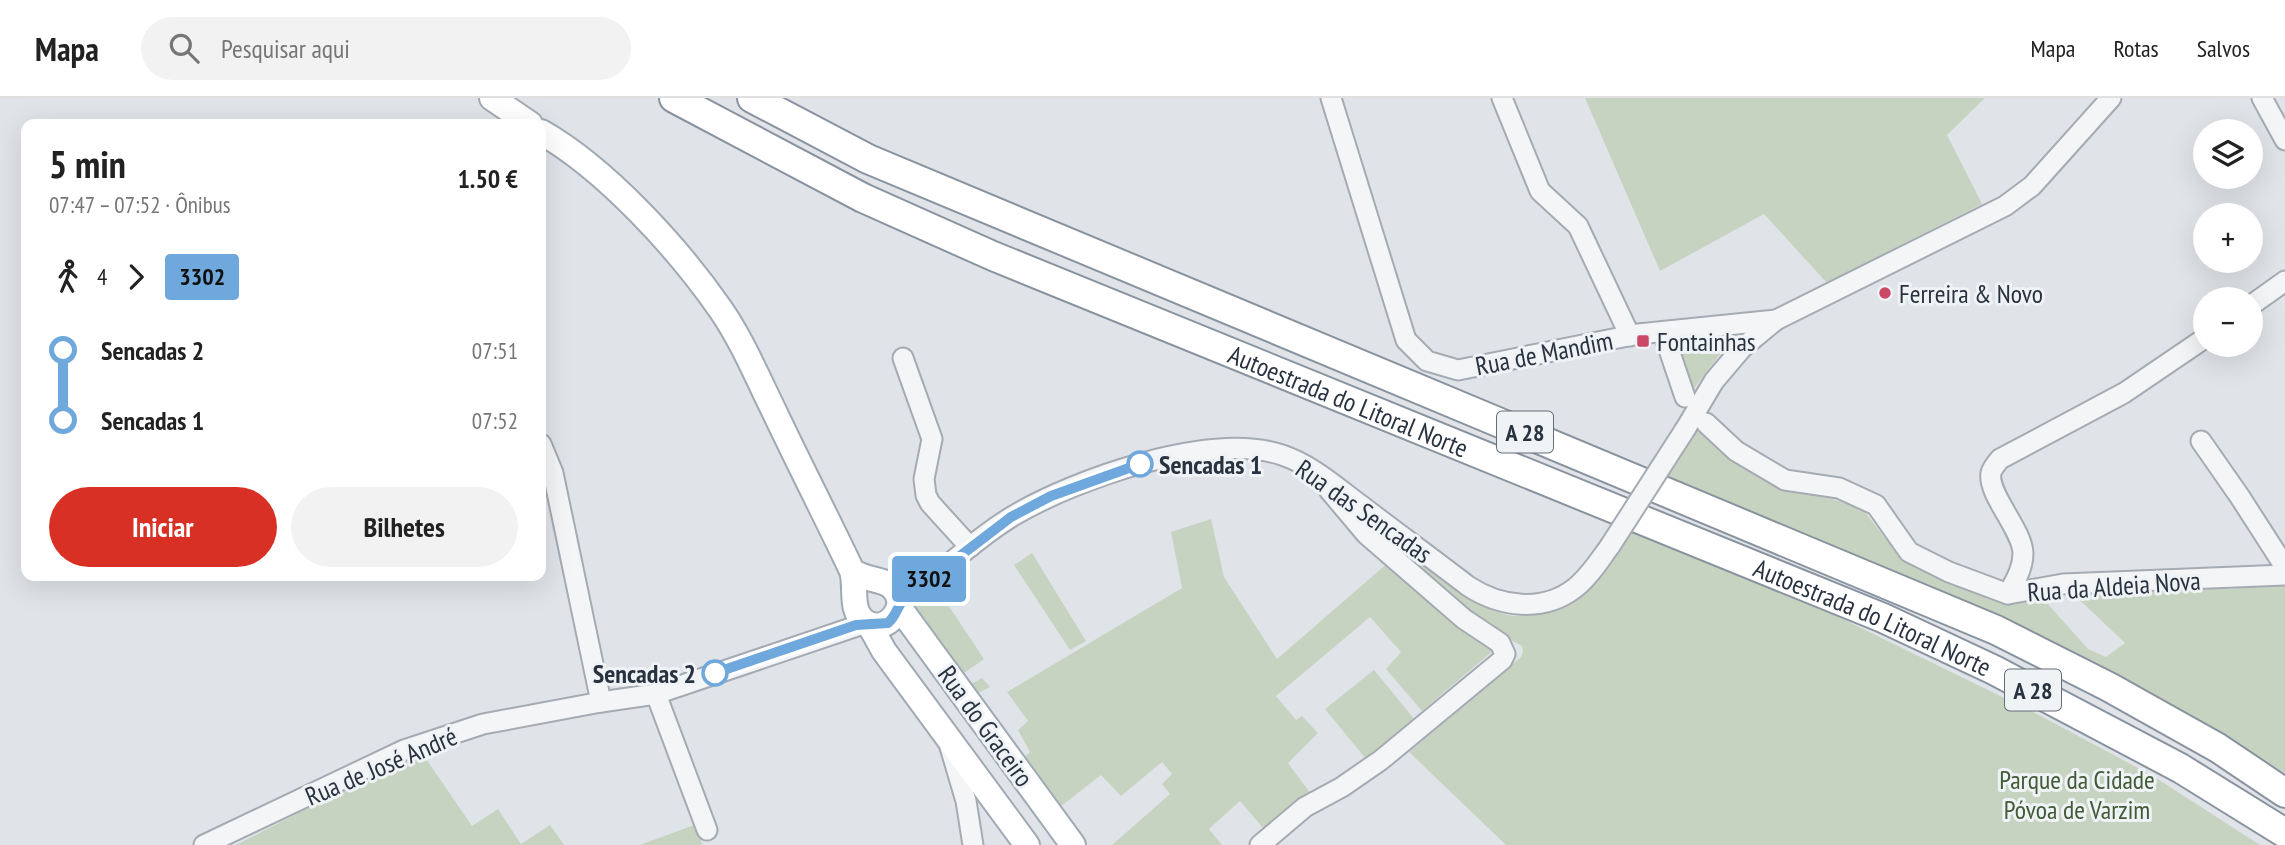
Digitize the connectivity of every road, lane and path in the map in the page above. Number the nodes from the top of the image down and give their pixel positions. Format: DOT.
graph roads {
  1 [pos="492,98"];
  2 [pos="674,98"];
  3 [pos="752,98"];
  4 [pos="1331,98"];
  5 [pos="1502,98"];
  6 [pos="2111,98"];
  7 [pos="2262,98"];
  8 [pos="523,119"];
  9 [pos="551,138"];
  10 [pos="2285,140"];
  11 [pos="2285,281"];
  12 [pos="2263,297"];
  13 [pos="1776,320"];
  14 [pos="1663,332"];
  15 [pos="1630,336"];
  16 [pos="2193,346"];
  17 [pos="902,358"];
  18 [pos="1685,397"];
  19 [pos="1696,425"];
  20 [pos="2201,442"];
  21 [pos="546,456"];
  22 [pos="1313,470"];
  23 [pos="970,547"];
  24 [pos="2285,567"];
  25 [pos="2285,575"];
  26 [pos="2008,594"];
  27 [pos="892,595"];
  28 [pos="859,617"];
  29 [pos="939,660"];
  30 [pos="908,684"];
  31 [pos="656,694"];
  32 [pos="601,702"];
  33 [pos="945,733"];
  34 [pos="2285,793"];
  35 [pos="707,830"];
  36 [pos="2285,833"];
  37 [pos="204,845"];
  38 [pos="973,845"];
  39 [pos="1027,845"];
  40 [pos="1073,845"];
  41 [pos="1260,845"];
  1 -- 8 [label="main road"];
  2 -- 36 [label="highway, Autoestrada do Litoral Norte / A 28"];
  3 -- 34 [label="highway, Autoestrada do Litoral Norte / A 28"];
  4 -- 15 [label="street, Rua de Mandim"];
  5 -- 15 [label="street"];
  6 -- 13 [label="street"];
  7 -- 10 [label="street"];
  9 -- 27 [label="main road"];
  11 -- 12 [label="street"];
  13 -- 14 [label="street, Rua de Mandim"];
  13 -- 19 [label="street, Rua das Sencadas"];
  14 -- 15 [label="street, Rua de Mandim"];
  14 -- 18 [label="street"];
  16 -- 26 [label="street"];
  17 -- 23 [label="street"];
  19 -- 22 [label="street, Rua das Sencadas, bridge"];
  19 -- 26 [label="street, Rua da Aldeia Nova"];
  20 -- 24 [label="street"];
  21 -- 32 [label="street"];
  22 -- 23 [label="street, Rua das Sencadas"];
  22 -- 41 [label="street"];
  23 -- 27 [label="street, Rua das Sencadas"];
  25 -- 26 [label="street, Rua da Aldeia Nova"];
  27 -- 28 [label="main road"];
  27 -- 28 [label="main road"];
  27 -- 29 [label="main road, Rua do Graceiro"];
  28 -- 30 [label="main road"];
  28 -- 31 [label="street, Rua de José André"];
  29 -- 30 [label="main road"];
  29 -- 40 [label="main road, Rua do Graceiro"];
  30 -- 33 [label="main road"];
  31 -- 32 [label="street, Rua de José André"];
  31 -- 35 [label="street"];
  32 -- 37 [label="street, Rua de José André"];
  33 -- 38 [label="street"];
  33 -- 39 [label="main road"];
}
